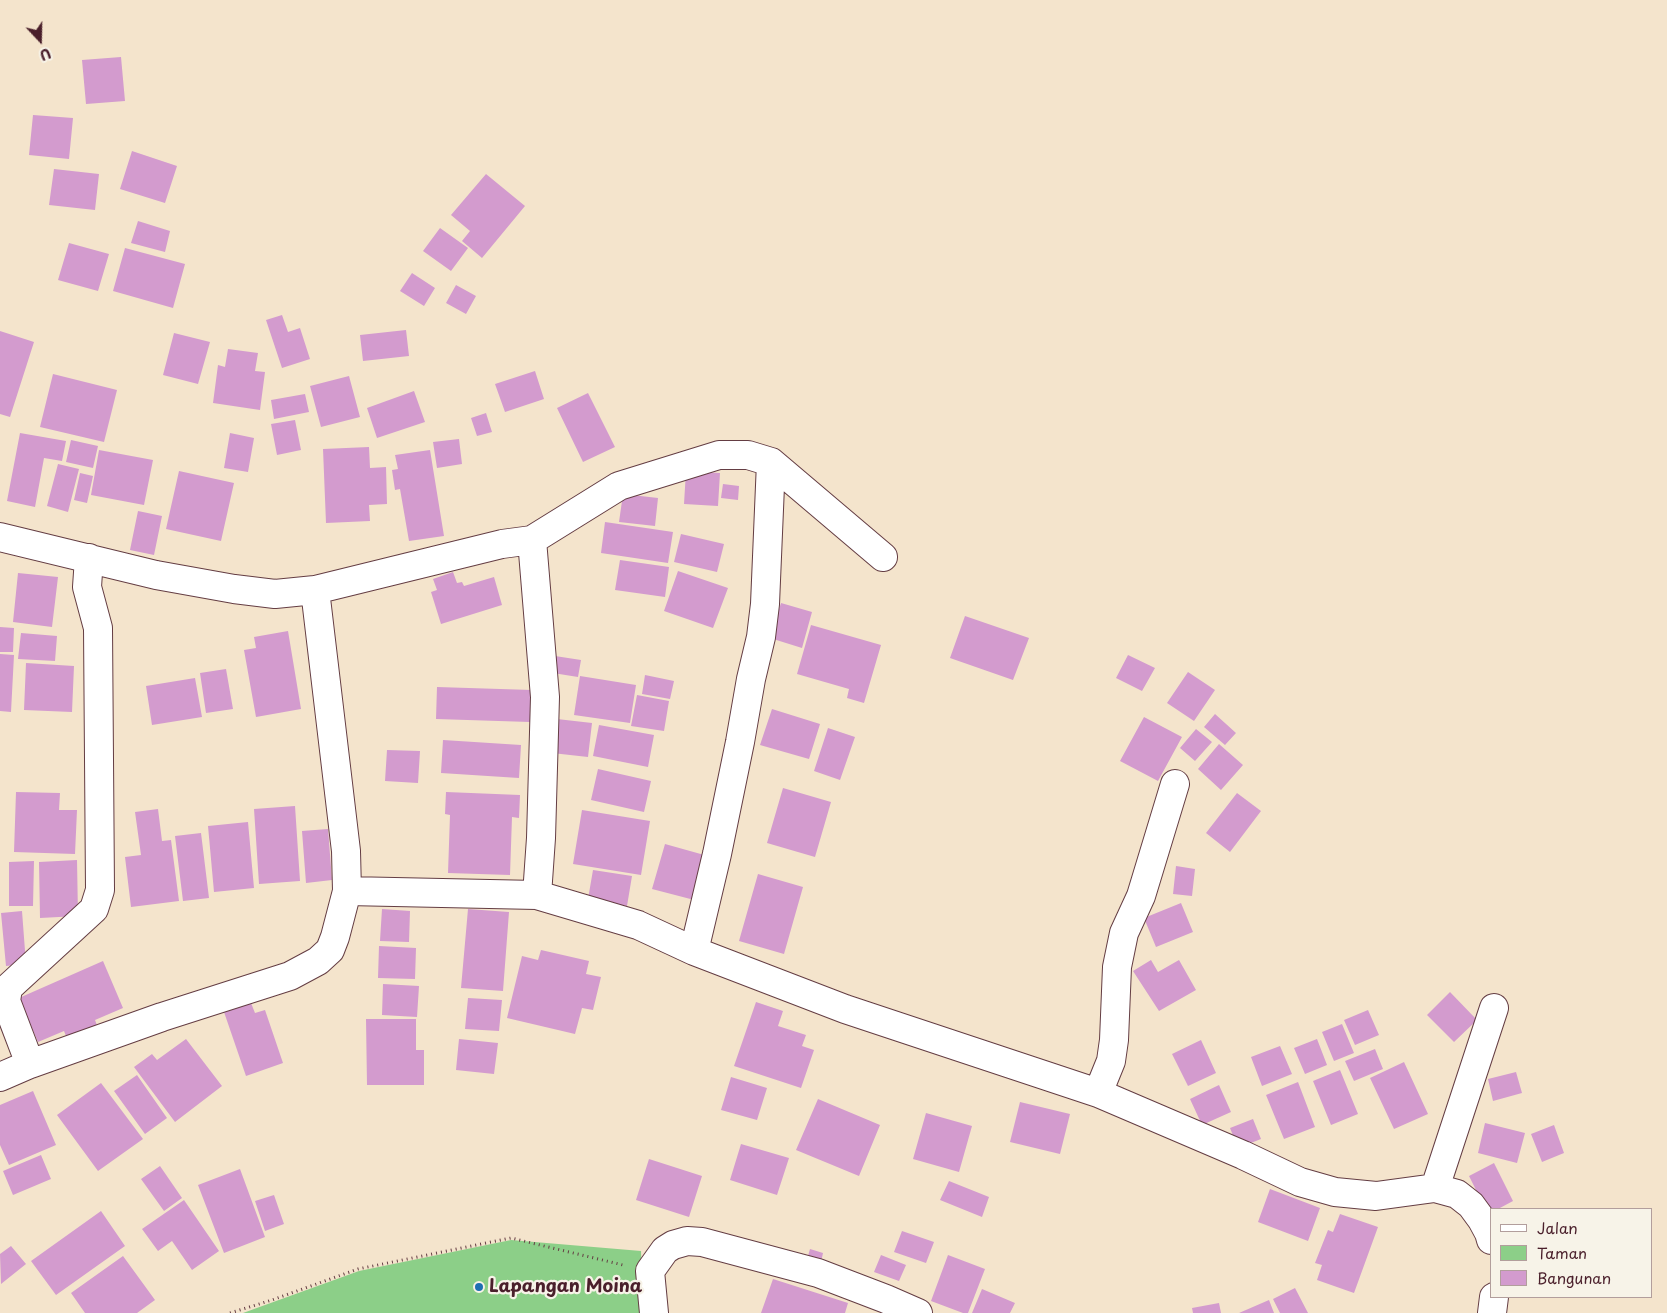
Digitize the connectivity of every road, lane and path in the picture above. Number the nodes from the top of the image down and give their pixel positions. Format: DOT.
graph roads {
  1 [pos="771,462"];
  2 [pos="0,537"];
  3 [pos="532,540"];
  4 [pos="883,556"];
  5 [pos="89,558"];
  6 [pos="315,590"];
  7 [pos="1175,784"];
  8 [pos="347,891"];
  9 [pos="537,895"];
  10 [pos="694,951"];
  11 [pos="1494,1008"];
  12 [pos="30,1064"];
  13 [pos="0,1077"];
  14 [pos="1098,1094"];
  15 [pos="1435,1188"];
  16 [pos="1490,1236"];
  17 [pos="650,1271"];
  18 [pos="1494,1298"];
  19 [pos="230,1313"];
  20 [pos="654,1313"];
  21 [pos="918,1313"];
  22 [pos="1492,1313"];
  1 -- 3 [label="street"];
  1 -- 4 [label="street"];
  1 -- 10 [label="street"];
  2 -- 5 [label="street"];
  3 -- 6 [label="street"];
  3 -- 9 [label="street"];
  5 -- 6 [label="street"];
  5 -- 12 [label="street"];
  6 -- 8 [label="street"];
  7 -- 14 [label="street"];
  8 -- 9 [label="street"];
  8 -- 12 [label="street"];
  9 -- 10 [label="street"];
  10 -- 14 [label="street"];
  11 -- 15 [label="street"];
  12 -- 13 [label="street"];
  14 -- 15 [label="street"];
  15 -- 16 [label="street"];
  17 -- 19 [label="path"];
  17 -- 20 [label="street"];
  17 -- 21 [label="street"];
  18 -- 22 [label="street"];
}
